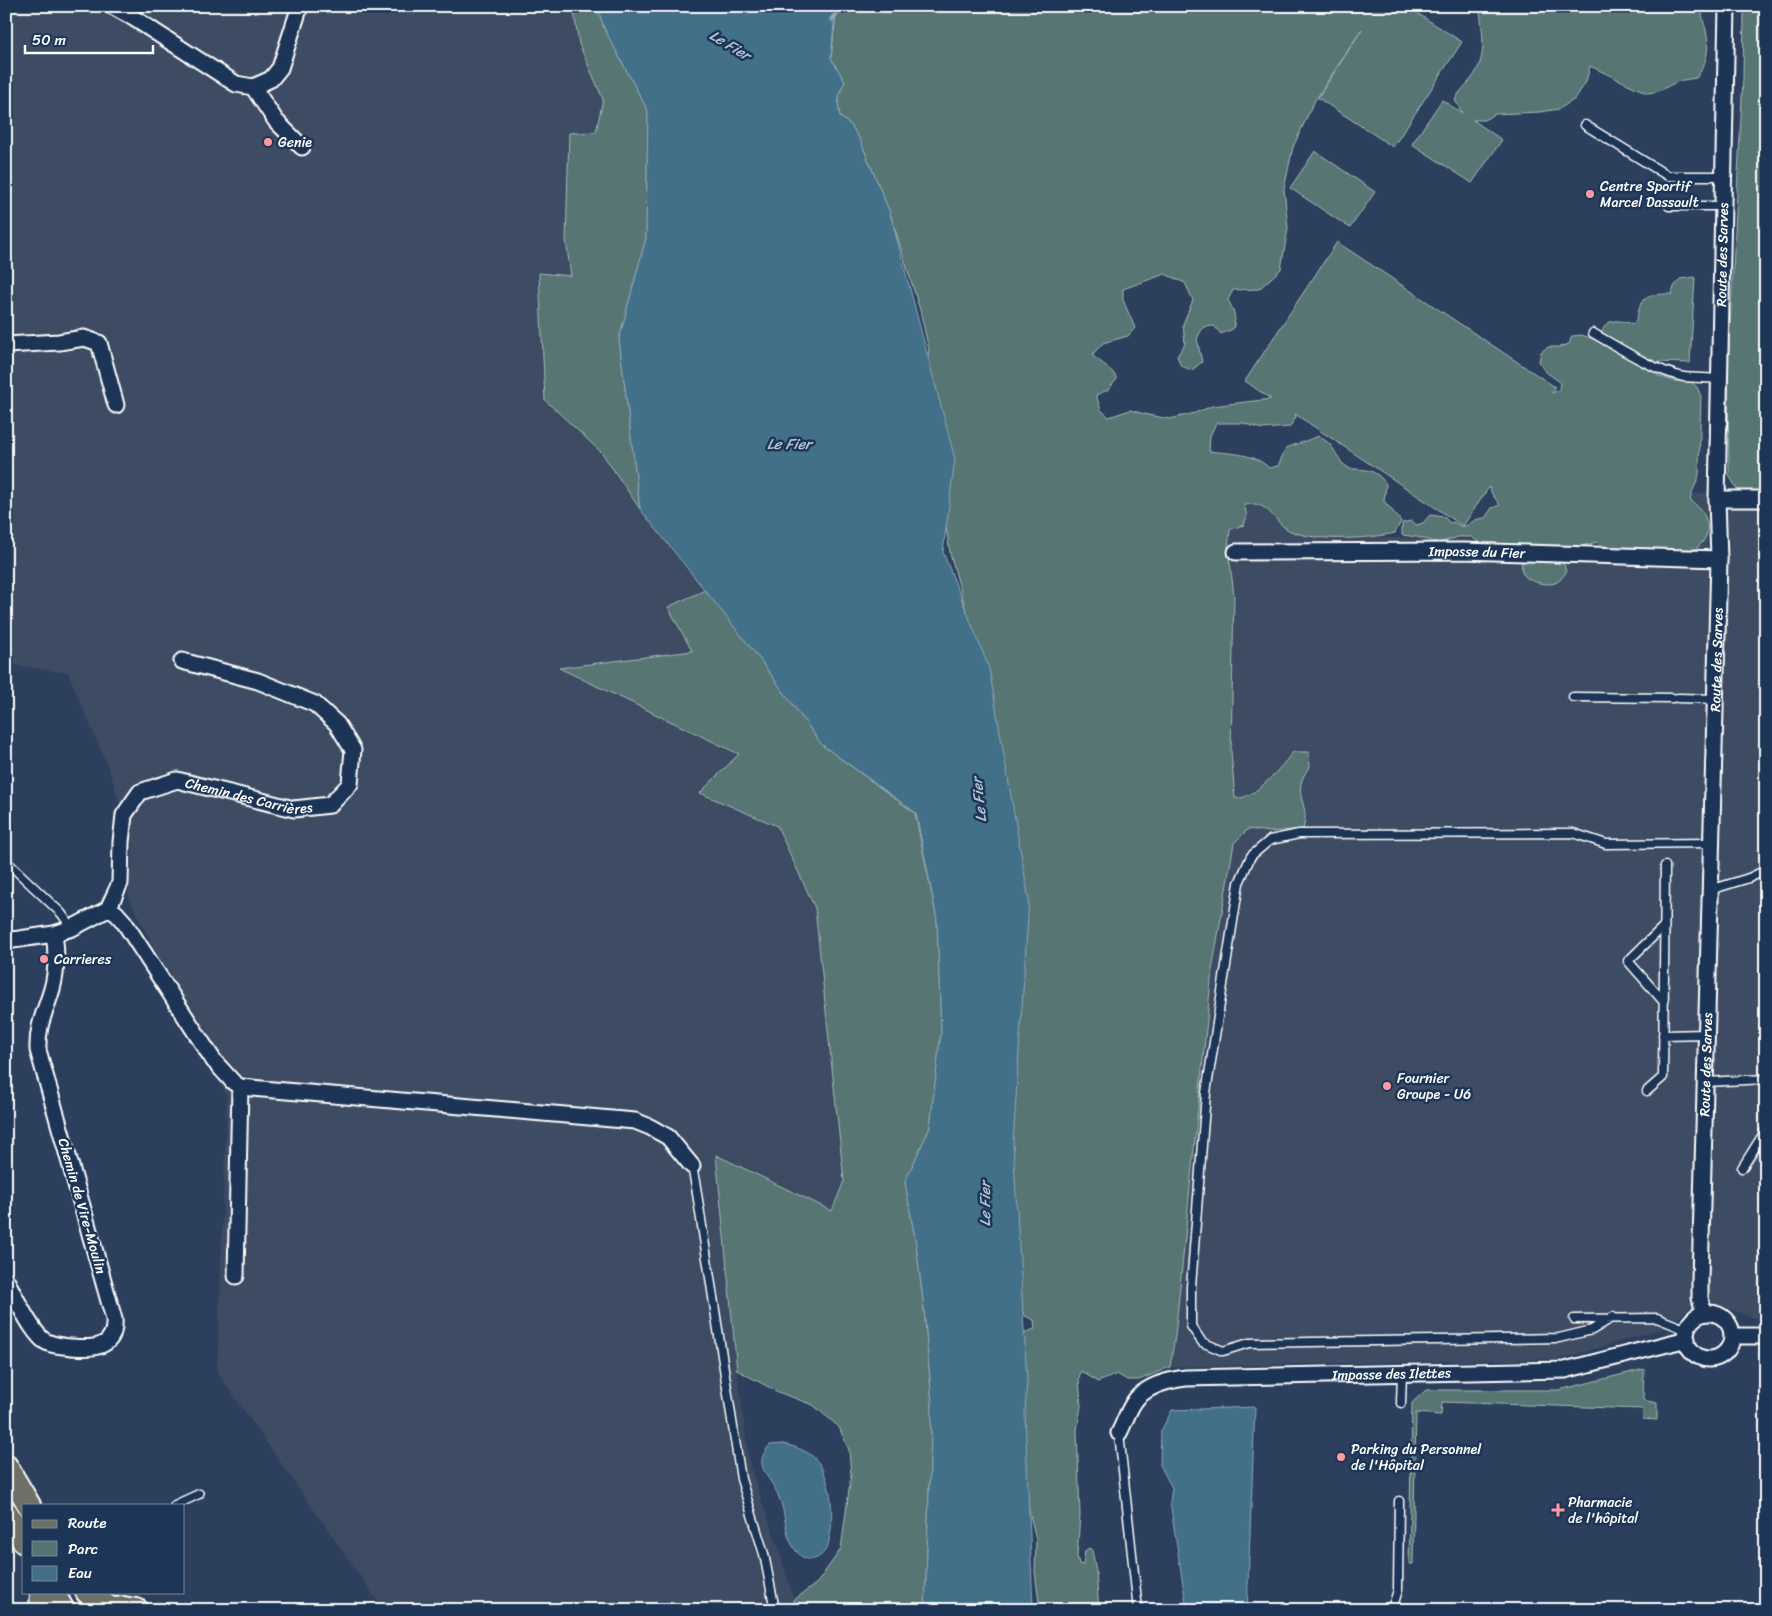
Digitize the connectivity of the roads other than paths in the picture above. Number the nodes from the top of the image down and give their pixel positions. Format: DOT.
graph roads {
  1 [pos="112,6"];
  2 [pos="300,6"];
  3 [pos="1727,6"];
  4 [pos="253,87"];
  5 [pos="1585,125"];
  6 [pos="302,147"];
  7 [pos="1722,176"];
  8 [pos="1669,206"];
  9 [pos="1722,206"];
  10 [pos="1593,333"];
  11 [pos="6,345"];
  12 [pos="1719,379"];
  13 [pos="116,405"];
  14 [pos="1766,499"];
  15 [pos="1717,500"];
  16 [pos="1236,552"];
  17 [pos="1718,559"];
  18 [pos="182,661"];
  19 [pos="1573,697"];
  20 [pos="1715,699"];
  21 [pos="1711,843"];
  22 [pos="6,861"];
  23 [pos="1665,866"];
  24 [pos="1766,870"];
  25 [pos="1710,890"];
  26 [pos="108,909"];
  27 [pos="1664,926"];
  28 [pos="72,928"];
  29 [pos="54,934"];
  30 [pos="6,941"];
  31 [pos="1664,1002"];
  32 [pos="1706,1034"];
  33 [pos="1663,1035"];
  34 [pos="1766,1079"];
  35 [pos="1705,1082"];
  36 [pos="240,1087"];
  37 [pos="1647,1091"];
  38 [pos="1766,1130"];
  39 [pos="692,1166"];
  40 [pos="1742,1168"];
  41 [pos="236,1276"];
  42 [pos="6,1280"];
  43 [pos="1704,1314"];
  44 [pos="1613,1317"];
  45 [pos="1574,1318"];
  46 [pos="1687,1335"];
  47 [pos="1732,1336"];
  48 [pos="1766,1336"];
  49 [pos="1402,1373"];
  50 [pos="1401,1402"];
  51 [pos="1119,1433"];
  52 [pos="6,1466"];
  53 [pos="199,1494"];
  54 [pos="1399,1501"];
  55 [pos="28,1504"];
  56 [pos="177,1504"];
  57 [pos="6,1512"];
  58 [pos="22,1539"];
  59 [pos="43,1594"];
  60 [pos="54,1594"];
  61 [pos="90,1594"];
  62 [pos="109,1609"];
  63 [pos="42,1610"];
  64 [pos="63,1610"];
  65 [pos="137,1610"];
  66 [pos="775,1610"];
  67 [pos="1138,1610"];
  68 [pos="1389,1610"];
  1 -- 4 [label="street"];
  2 -- 4 [label="street"];
  3 -- 7 [label="street, Route des Sarves"];
  4 -- 6 [label="street"];
  5 -- 7 [label="lane"];
  7 -- 9 [label="street, Route des Sarves"];
  8 -- 9 [label="lane"];
  9 -- 12 [label="street, Route des Sarves"];
  10 -- 12 [label="lane"];
  11 -- 13 [label="street"];
  12 -- 15 [label="street, Route des Sarves"];
  14 -- 15 [label="street"];
  15 -- 17 [label="street, Route des Sarves"];
  16 -- 17 [label="street, Impasse du Fier"];
  17 -- 20 [label="street, Route des Sarves"];
  18 -- 26 [label="street, Chemin des Carrières"];
  19 -- 20 [label="lane"];
  20 -- 21 [label="street, Route des Sarves"];
  21 -- 25 [label="street, Route des Sarves"];
  21 -- 44 [label="lane"];
  22 -- 28 [label="lane"];
  23 -- 27 [label="lane"];
  24 -- 25 [label="lane"];
  25 -- 32 [label="street, Route des Sarves"];
  26 -- 28 [label="street"];
  26 -- 36 [label="street"];
  27 -- 31 [label="lane"];
  27 -- 31 [label="lane"];
  28 -- 29 [label="street"];
  29 -- 30 [label="street"];
  29 -- 42 [label="street, Chemin de Vire-Moulin"];
  31 -- 33 [label="lane"];
  32 -- 33 [label="lane"];
  32 -- 35 [label="street, Route des Sarves"];
  33 -- 37 [label="lane"];
  34 -- 35 [label="lane"];
  35 -- 43 [label="street, Route des Sarves"];
  36 -- 39 [label="street"];
  36 -- 41 [label="street"];
  38 -- 40 [label="lane"];
  39 -- 66 [label="lane"];
  43 -- 46 [label="street"];
  43 -- 47 [label="street"];
  44 -- 45 [label="lane"];
  44 -- 46 [label="lane"];
  46 -- 47 [label="street"];
  46 -- 49 [label="street, Impasse des Ilettes"];
  47 -- 48 [label="street"];
  49 -- 50 [label="lane"];
  49 -- 51 [label="street, Impasse des Ilettes"];
  51 -- 67 [label="lane"];
  52 -- 55 [label="main road"];
  53 -- 56 [label="lane"];
  54 -- 68 [label="lane"];
  57 -- 58 [label="main road"];
  59 -- 63 [label="highway"];
  60 -- 64 [label="main road"];
  61 -- 62 [label="main road"];
  62 -- 65 [label="main road"];
}
